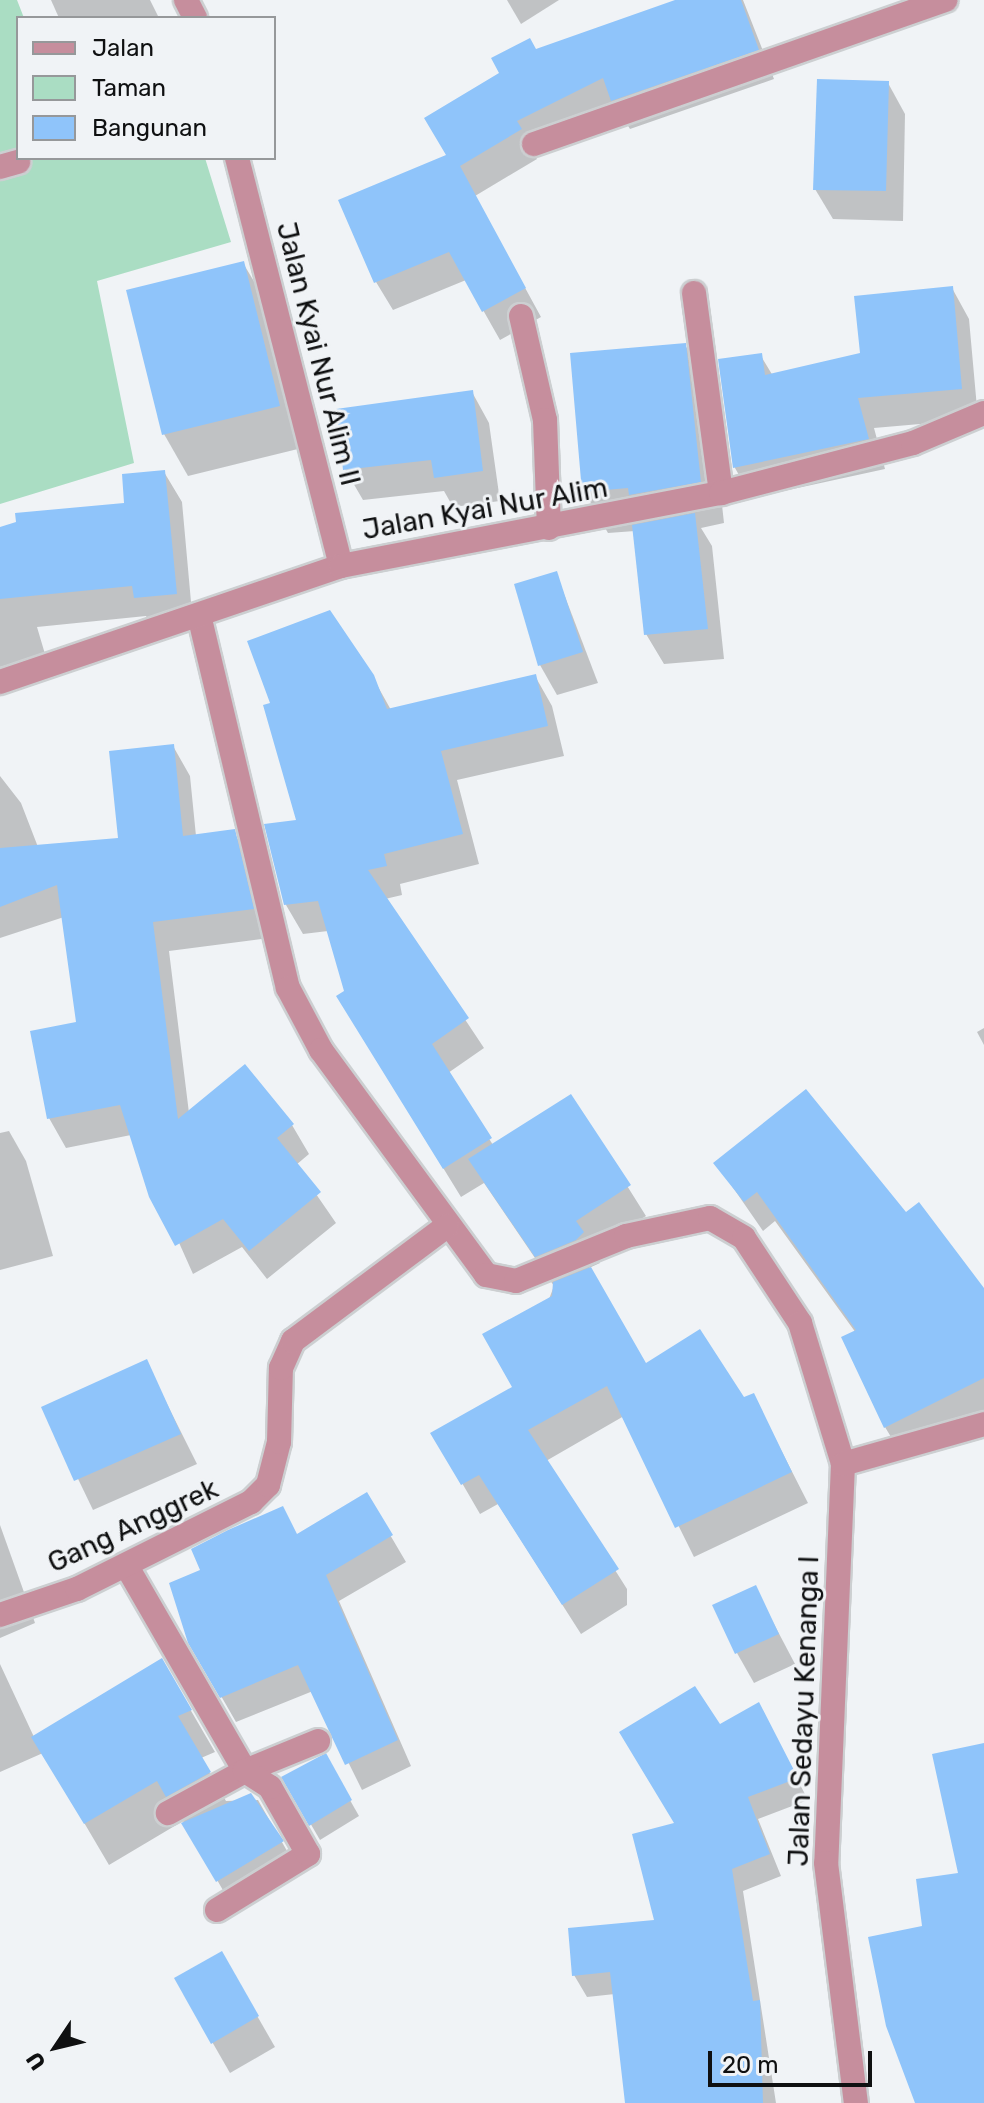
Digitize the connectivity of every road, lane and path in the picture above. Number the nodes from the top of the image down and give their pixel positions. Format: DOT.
graph roads {
  1 [pos="946,0"];
  2 [pos="534,144"];
  3 [pos="238,160"];
  4 [pos="694,293"];
  5 [pos="521,316"];
  6 [pos="984,413"];
  7 [pos="721,493"];
  8 [pos="549,528"];
  9 [pos="341,566"];
  10 [pos="199,615"];
  11 [pos="0,682"];
  12 [pos="447,1226"];
  13 [pos="984,1424"];
  14 [pos="843,1464"];
  15 [pos="126,1565"];
  16 [pos="0,1615"];
  17 [pos="318,1741"];
  18 [pos="245,1771"];
  19 [pos="168,1813"];
  20 [pos="217,1910"];
  21 [pos="856,2103"];
  1 -- 2 [label="street"];
  3 -- 9 [label="street, Jalan Kyai Nur Alim II"];
  4 -- 7 [label="street"];
  5 -- 8 [label="street"];
  6 -- 7 [label="street, Jalan Kyai Nur Alim"];
  7 -- 8 [label="street, Jalan Kyai Nur Alim"];
  8 -- 9 [label="street, Jalan Kyai Nur Alim"];
  9 -- 10 [label="street, Jalan Kyai Nur Alim"];
  10 -- 11 [label="street, Jalan Kyai Nur Alim"];
  10 -- 12 [label="street"];
  12 -- 14 [label="street"];
  12 -- 15 [label="street, Gang Anggrek"];
  13 -- 14 [label="street"];
  14 -- 21 [label="street, Jalan Sedayu Kenanga I"];
  15 -- 16 [label="street, Gang Anggrek"];
  15 -- 18 [label="street"];
  17 -- 18 [label="street"];
  18 -- 19 [label="street"];
  18 -- 20 [label="street"];
}
